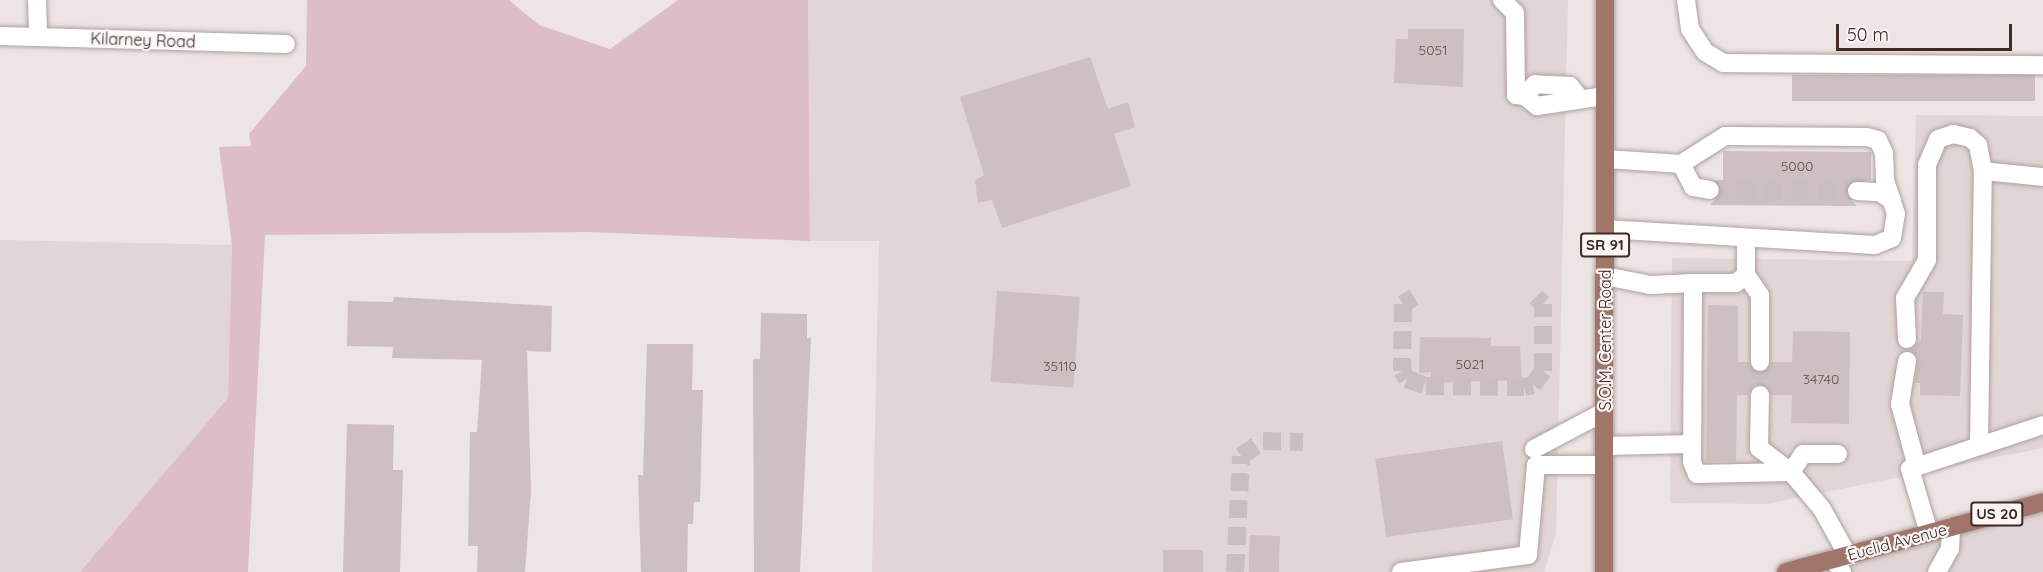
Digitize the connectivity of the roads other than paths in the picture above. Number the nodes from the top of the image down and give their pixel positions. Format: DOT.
graph roads {
  1 [pos="37,0"];
  2 [pos="1502,0"];
  3 [pos="1605,0"];
  4 [pos="1686,0"];
  5 [pos="0,36"];
  6 [pos="38,37"];
  7 [pos="286,45"];
  8 [pos="2043,65"];
  9 [pos="1605,96"];
  10 [pos="1606,159"];
  11 [pos="1682,164"];
  12 [pos="1983,171"];
  13 [pos="2043,177"];
  14 [pos="1710,190"];
  15 [pos="1857,191"];
  16 [pos="1892,200"];
  17 [pos="1605,228"];
  18 [pos="1746,238"];
  19 [pos="1746,275"];
  20 [pos="1605,276"];
  21 [pos="1693,283"];
  22 [pos="1907,339"];
  23 [pos="1907,361"];
  24 [pos="1760,362"];
  25 [pos="1760,394"];
  26 [pos="1604,412"];
  27 [pos="2043,425"];
  28 [pos="1692,444"];
  29 [pos="1604,446"];
  30 [pos="1979,446"];
  31 [pos="1838,454"];
  32 [pos="1535,457"];
  33 [pos="1604,465"];
  34 [pos="1913,468"];
  35 [pos="1791,472"];
  36 [pos="2043,502"];
  37 [pos="1952,527"];
  38 [pos="1929,533"];
  39 [pos="1841,562"];
  40 [pos="1401,572"];
  41 [pos="1604,572"];
  42 [pos="1786,572"];
  43 [pos="1937,572"];
  1 -- 6 [label="street"];
  2 -- 9 [label="street"];
  3 -- 9 [label="main road, S.O.M. Center Road / SR 91"];
  4 -- 8 [label="street"];
  5 -- 6 [label="street, Kilarney Road"];
  6 -- 7 [label="street, Kilarney Road"];
  9 -- 10 [label="main road, S.O.M. Center Road / SR 91"];
  10 -- 11 [label="street"];
  10 -- 17 [label="main road, S.O.M. Center Road / SR 91"];
  11 -- 14 [label="street"];
  11 -- 16 [label="street"];
  12 -- 13 [label="street"];
  12 -- 22 [label="street"];
  12 -- 30 [label="street"];
  15 -- 16 [label="street"];
  16 -- 18 [label="street"];
  17 -- 18 [label="street"];
  17 -- 20 [label="main road, S.O.M. Center Road / SR 91"];
  18 -- 19 [label="street"];
  19 -- 21 [label="street"];
  19 -- 24 [label="street"];
  20 -- 21 [label="street"];
  20 -- 26 [label="main road, S.O.M. Center Road / SR 91"];
  21 -- 28 [label="street"];
  23 -- 34 [label="street"];
  25 -- 35 [label="street"];
  26 -- 29 [label="main road, S.O.M. Center Road / SR 91"];
  26 -- 32 [label="street"];
  27 -- 30 [label="street"];
  28 -- 29 [label="street"];
  28 -- 35 [label="street"];
  29 -- 33 [label="main road, S.O.M. Center Road / SR 91"];
  30 -- 34 [label="street"];
  31 -- 35 [label="street"];
  32 -- 33 [label="street"];
  32 -- 40 [label="street"];
  33 -- 41 [label="main road, S.O.M. Center Road / SR 91"];
  34 -- 38 [label="street"];
  35 -- 39 [label="street"];
  36 -- 37 [label="main road, Euclid Avenue / US 20"];
  37 -- 38 [label="main road, Euclid Avenue / US 20"];
  37 -- 43 [label="street"];
  38 -- 39 [label="main road, Euclid Avenue / US 20"];
  39 -- 42 [label="main road, Euclid Avenue / US 20"];
}
